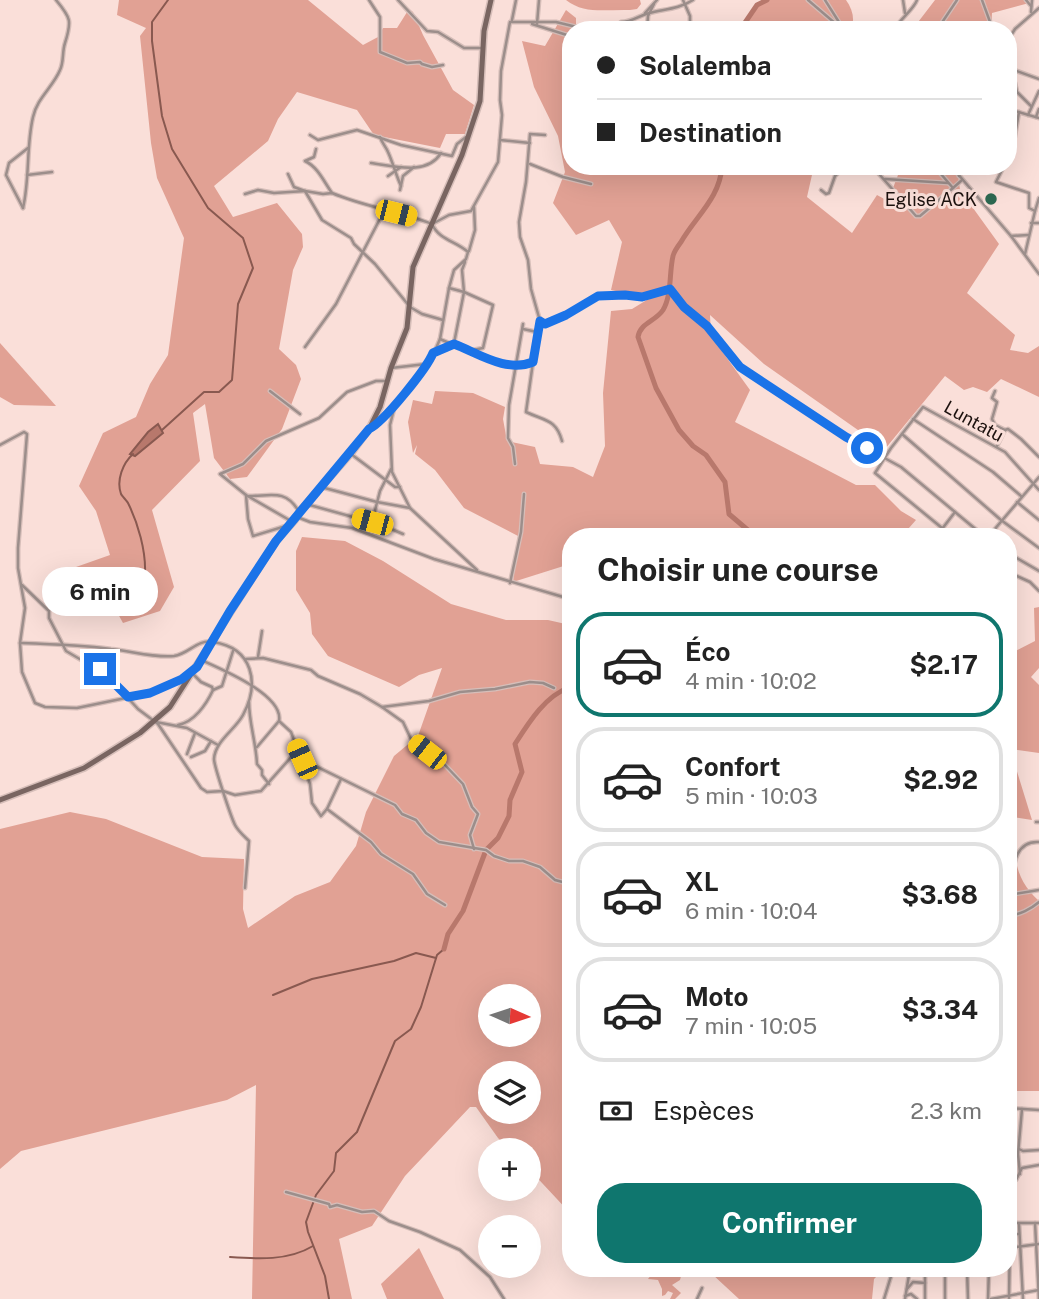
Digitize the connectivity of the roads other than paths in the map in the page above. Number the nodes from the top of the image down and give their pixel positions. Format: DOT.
graph roads {
  1 [pos="56,0"];
  2 [pos="369,0"];
  3 [pos="398,0"];
  4 [pos="491,0"];
  5 [pos="516,0"];
  6 [pos="539,0"];
  7 [pos="657,0"];
  8 [pos="683,0"];
  9 [pos="693,0"];
  10 [pos="808,0"];
  11 [pos="825,0"];
  12 [pos="903,0"];
  13 [pos="917,0"];
  14 [pos="957,0"];
  15 [pos="982,0"];
  16 [pos="1026,0"];
  17 [pos="1032,0"];
  18 [pos="654,4"];
  19 [pos="686,5"];
  20 [pos="1031,6"];
  21 [pos="1039,8"];
  22 [pos="649,13"];
  23 [pos="905,13"];
  24 [pos="643,15"];
  25 [pos="1030,16"];
  26 [pos="633,21"];
  27 [pos="648,21"];
  28 [pos="690,21"];
  29 [pos="833,21"];
  30 [pos="838,21"];
  31 [pos="900,21"];
  32 [pos="943,21"];
  33 [pos="990,21"];
  34 [pos="512,22"];
  35 [pos="562,23"];
  36 [pos="534,24"];
  37 [pos="1017,27"];
  38 [pos="562,33"];
  39 [pos="482,48"];
  40 [pos="443,65"];
  41 [pos="1017,71"];
  42 [pos="1039,79"];
  43 [pos="1039,91"];
  44 [pos="1017,92"];
  45 [pos="1031,106"];
  46 [pos="1039,109"];
  47 [pos="1019,112"];
  48 [pos="1028,115"];
  49 [pos="1037,117"];
  50 [pos="1017,123"];
  51 [pos="310,135"];
  52 [pos="469,135"];
  53 [pos="545,135"];
  54 [pos="380,137"];
  55 [pos="500,140"];
  56 [pos="530,143"];
  57 [pos="28,148"];
  58 [pos="316,149"];
  59 [pos="441,153"];
  60 [pos="452,156"];
  61 [pos="460,159"];
  62 [pos="529,161"];
  63 [pos="371,163"];
  64 [pos="391,165"];
  65 [pos="404,166"];
  66 [pos="414,167"];
  67 [pos="394,170"];
  68 [pos="52,172"];
  69 [pos="288,174"];
  70 [pos="25,175"];
  71 [pos="836,175"];
  72 [pos="881,175"];
  73 [pos="941,175"];
  74 [pos="1000,175"];
  75 [pos="388,176"];
  76 [pos="959,176"];
  77 [pos="884,179"];
  78 [pos="962,180"];
  79 [pos="948,183"];
  80 [pos="591,184"];
  81 [pos="953,188"];
  82 [pos="821,190"];
  83 [pos="305,191"];
  84 [pos="332,193"];
  85 [pos="246,194"];
  86 [pos="1039,199"];
  87 [pos="474,207"];
  88 [pos="384,211"];
  89 [pos="1035,211"];
  90 [pos="1031,223"];
  91 [pos="1039,223"];
  92 [pos="432,224"];
  93 [pos="1028,235"];
  94 [pos="1011,236"];
  95 [pos="364,252"];
  96 [pos="468,252"];
  97 [pos="1025,254"];
  98 [pos="466,259"];
  99 [pos="1039,274"];
  100 [pos="449,289"];
  101 [pos="464,292"];
  102 [pos="409,305"];
  103 [pos="443,320"];
  104 [pos="540,321"];
  105 [pos="523,324"];
  106 [pos="523,329"];
  107 [pos="538,332"];
  108 [pos="440,339"];
  109 [pos="454,344"];
  110 [pos="305,347"];
  111 [pos="470,350"];
  112 [pos="433,353"];
  113 [pos="533,362"];
  114 [pos="426,364"];
  115 [pos="516,365"];
  116 [pos="391,368"];
  117 [pos="388,382"];
  118 [pos="270,391"];
  119 [pos="995,391"];
  120 [pos="396,405"];
  121 [pos="300,414"];
  122 [pos="913,419"];
  123 [pos="369,429"];
  124 [pos="1005,430"];
  125 [pos="902,434"];
  126 [pos="562,442"];
  127 [pos="0,445"];
  128 [pos="996,448"];
  129 [pos="351,454"];
  130 [pos="885,457"];
  131 [pos="1039,457"];
  132 [pos="515,464"];
  133 [pos="392,466"];
  134 [pos="1039,477"];
  135 [pos="386,478"];
  136 [pos="1032,484"];
  137 [pos="321,487"];
  138 [pos="400,487"];
  139 [pos="1039,490"];
  140 [pos="524,494"];
  141 [pos="248,496"];
  142 [pos="1021,496"];
  143 [pos="377,502"];
  144 [pos="1017,502"];
  145 [pos="306,504"];
  146 [pos="410,508"];
  147 [pos="956,512"];
  148 [pos="296,517"];
  149 [pos="1001,520"];
  150 [pos="1039,520"];
  151 [pos="372,522"];
  152 [pos="941,528"];
  153 [pos="943,528"];
  154 [pos="976,528"];
  155 [pos="994,528"];
  156 [pos="1012,528"];
  157 [pos="1017,532"];
  158 [pos="403,534"];
  159 [pos="1039,548"];
  160 [pos="1017,559"];
  161 [pos="1039,572"];
  162 [pos="1017,576"];
  163 [pos="493,577"];
  164 [pos="510,583"];
  165 [pos="21,584"];
  166 [pos="1039,591"];
  167 [pos="562,597"];
  168 [pos="262,631"];
  169 [pos="212,641"];
  170 [pos="20,643"];
  171 [pos="62,645"];
  172 [pos="233,651"];
  173 [pos="258,657"];
  174 [pos="246,659"];
  175 [pos="201,660"];
  176 [pos="192,672"];
  177 [pos="227,672"];
  178 [pos="250,686"];
  179 [pos="554,688"];
  180 [pos="213,690"];
  181 [pos="128,697"];
  182 [pos="249,700"];
  183 [pos="382,707"];
  184 [pos="279,720"];
  185 [pos="153,722"];
  186 [pos="177,725"];
  187 [pos="195,733"];
  188 [pos="211,741"];
  189 [pos="219,745"];
  190 [pos="296,745"];
  191 [pos="257,747"];
  192 [pos="187,754"];
  193 [pos="293,755"];
  194 [pos="191,757"];
  195 [pos="302,759"];
  196 [pos="342,777"];
  197 [pos="270,784"];
  198 [pos="223,791"];
  199 [pos="0,800"];
  200 [pos="327,809"];
  201 [pos="1039,842"];
  202 [pos="474,849"];
  203 [pos="1017,856"];
  204 [pos="562,882"];
  205 [pos="245,888"];
  206 [pos="1039,890"];
  207 [pos="1017,895"];
  208 [pos="1039,902"];
  209 [pos="445,905"];
  210 [pos="1017,915"];
  211 [pos="1017,1109"];
  212 [pos="1023,1109"];
  213 [pos="1039,1110"];
  214 [pos="1020,1149"];
  215 [pos="1039,1150"];
  216 [pos="1039,1165"];
  217 [pos="1020,1174"];
  218 [pos="1017,1178"];
  219 [pos="286,1192"];
  220 [pos="1037,1223"];
  221 [pos="1019,1224"];
  222 [pos="1020,1234"];
  223 [pos="1038,1244"];
  224 [pos="1020,1248"];
  225 [pos="892,1277"];
  226 [pos="909,1277"];
  227 [pos="925,1277"];
  228 [pos="945,1277"];
  229 [pos="967,1277"];
  230 [pos="989,1277"];
  231 [pos="1009,1277"];
  232 [pos="925,1283"];
  233 [pos="702,1288"];
  234 [pos="907,1289"];
  235 [pos="1039,1290"];
  236 [pos="1023,1293"];
  237 [pos="905,1297"];
  238 [pos="1009,1298"];
  239 [pos="504,1299"];
  240 [pos="697,1299"];
  241 [pos="884,1299"];
  242 [pos="917,1299"];
  243 [pos="925,1299"];
  244 [pos="945,1299"];
  245 [pos="968,1299"];
  246 [pos="989,1299"];
  247 [pos="1023,1299"];
  248 [pos="1039,1299"];
  1 -- 57 [label="street"];
  2 -- 40 [label="street"];
  3 -- 39 [label="street"];
  4 -- 39 [label="street"];
  5 -- 34 [label="street"];
  6 -- 36 [label="street"];
  7 -- 18 [label="street"];
  8 -- 19 [label="street"];
  9 -- 19 [label="street"];
  10 -- 29 [label="street"];
  11 -- 30 [label="street"];
  12 -- 23 [label="street"];
  13 -- 23 [label="street"];
  14 -- 32 [label="street"];
  15 -- 33 [label="street"];
  16 -- 20 [label="street"];
  17 -- 20 [label="street"];
  18 -- 22 [label="street"];
  18 -- 24 [label="street"];
  19 -- 22 [label="street"];
  19 -- 28 [label="street"];
  20 -- 25 [label="street"];
  21 -- 25 [label="street"];
  22 -- 24 [label="street"];
  22 -- 27 [label="street"];
  23 -- 31 [label="street"];
  24 -- 26 [label="street"];
  25 -- 37 [label="street"];
  34 -- 36 [label="street"];
  34 -- 55 [label="street"];
  35 -- 36 [label="street"];
  36 -- 38 [label="street"];
  39 -- 52 [label="street"];
  41 -- 42 [label="street"];
  43 -- 45 [label="street"];
  44 -- 45 [label="street"];
  45 -- 48 [label="street"];
  46 -- 49 [label="street"];
  47 -- 48 [label="street"];
  47 -- 50 [label="street"];
  48 -- 49 [label="street"];
  51 -- 54 [label="street"];
  52 -- 60 [label="street"];
  52 -- 61 [label="street"];
  53 -- 56 [label="street"];
  54 -- 59 [label="street"];
  54 -- 64 [label="street"];
  55 -- 56 [label="street"];
  55 -- 87 [label="street"];
  56 -- 62 [label="street"];
  57 -- 70 [label="street"];
  57 -- 70 [label="street"];
  58 -- 84 [label="street"];
  59 -- 60 [label="street"];
  59 -- 66 [label="street"];
  60 -- 61 [label="street"];
  61 -- 92 [label="street"];
  62 -- 80 [label="street"];
  62 -- 104 [label="street"];
  63 -- 64 [label="street"];
  64 -- 65 [label="street"];
  64 -- 67 [label="street"];
  65 -- 66 [label="street"];
  65 -- 67 [label="street"];
  66 -- 67 [label="street"];
  67 -- 75 [label="street"];
  68 -- 70 [label="street"];
  69 -- 83 [label="street"];
  71 -- 82 [label="street"];
  72 -- 77 [label="street"];
  73 -- 79 [label="street"];
  74 -- 89 [label="street"];
  76 -- 78 [label="street"];
  77 -- 79 [label="street"];
  77 -- 81 [label="street"];
  78 -- 81 [label="street"];
  78 -- 94 [label="street"];
  79 -- 81 [label="street"];
  83 -- 84 [label="street"];
  83 -- 85 [label="street"];
  83 -- 95 [label="street"];
  84 -- 88 [label="street"];
  86 -- 89 [label="street"];
  87 -- 92 [label="street"];
  87 -- 96 [label="street"];
  88 -- 92 [label="street"];
  88 -- 95 [label="street"];
  89 -- 90 [label="street"];
  90 -- 91 [label="street"];
  90 -- 93 [label="street"];
  92 -- 96 [label="street"];
  92 -- 102 [label="street"];
  93 -- 94 [label="street"];
  93 -- 97 [label="street"];
  94 -- 97 [label="street"];
  95 -- 102 [label="street"];
  95 -- 110 [label="street"];
  96 -- 98 [label="street"];
  97 -- 99 [label="street"];
  98 -- 100 [label="street"];
  98 -- 101 [label="street"];
  100 -- 101 [label="street"];
  100 -- 103 [label="street"];
  101 -- 109 [label="street"];
  101 -- 111 [label="street"];
  102 -- 103 [label="street"];
  102 -- 116 [label="street"];
  103 -- 108 [label="street"];
  104 -- 107 [label="street"];
  104 -- 130 [label="street"];
  105 -- 106 [label="street"];
  106 -- 107 [label="street"];
  106 -- 115 [label="street"];
  107 -- 113 [label="street"];
  108 -- 109 [label="street"];
  108 -- 112 [label="street"];
  109 -- 111 [label="street"];
  109 -- 112 [label="street"];
  111 -- 115 [label="street"];
  112 -- 114 [label="street"];
  113 -- 115 [label="street"];
  113 -- 126 [label="street"];
  114 -- 116 [label="street"];
  114 -- 120 [label="street"];
  115 -- 132 [label="street"];
  116 -- 117 [label="street"];
  117 -- 123 [label="street"];
  117 -- 141 [label="street"];
  118 -- 121 [label="street"];
  119 -- 124 [label="street"];
  120 -- 123 [label="street"];
  120 -- 133 [label="street"];
  122 -- 125 [label="street"];
  122 -- 128 [label="street, Luntatu"];
  122 -- 142 [label="street"];
  123 -- 129 [label="street"];
  124 -- 128 [label="street"];
  124 -- 131 [label="street"];
  125 -- 130 [label="street"];
  125 -- 149 [label="street"];
  127 -- 165 [label="street"];
  128 -- 136 [label="street, Luntatu"];
  129 -- 135 [label="street"];
  129 -- 137 [label="street"];
  130 -- 147 [label="street"];
  130 -- 152 [label="street"];
  133 -- 135 [label="street"];
  133 -- 138 [label="street"];
  134 -- 136 [label="street"];
  135 -- 138 [label="street"];
  135 -- 143 [label="street"];
  136 -- 139 [label="street, Luntatu"];
  136 -- 142 [label="street"];
  137 -- 143 [label="street"];
  137 -- 145 [label="street"];
  138 -- 146 [label="street"];
  140 -- 164 [label="street"];
  141 -- 148 [label="street"];
  141 -- 148 [label="street"];
  141 -- 148 [label="street"];
  142 -- 144 [label="street"];
  143 -- 146 [label="street"];
  143 -- 151 [label="street"];
  144 -- 149 [label="street"];
  144 -- 150 [label="street"];
  145 -- 148 [label="street"];
  145 -- 151 [label="street"];
  146 -- 163 [label="street"];
  147 -- 153 [label="street"];
  147 -- 154 [label="street"];
  148 -- 163 [label="street"];
  148 -- 169 [label="street"];
  149 -- 155 [label="street"];
  149 -- 156 [label="street"];
  151 -- 158 [label="street"];
  157 -- 159 [label="street"];
  160 -- 161 [label="street"];
  162 -- 166 [label="street"];
  163 -- 164 [label="street"];
  164 -- 167 [label="street"];
  165 -- 170 [label="street"];
  165 -- 171 [label="street"];
  168 -- 173 [label="street"];
  169 -- 171 [label="street"];
  169 -- 172 [label="street"];
  169 -- 175 [label="street"];
  170 -- 171 [label="street"];
  170 -- 181 [label="street"];
  171 -- 181 [label="street"];
  172 -- 174 [label="street"];
  172 -- 177 [label="street"];
  173 -- 174 [label="street"];
  173 -- 183 [label="street"];
  174 -- 178 [label="street"];
  175 -- 176 [label="street"];
  175 -- 177 [label="street"];
  176 -- 180 [label="street"];
  176 -- 181 [label="street"];
  176 -- 185 [label="street"];
  177 -- 178 [label="street"];
  177 -- 180 [label="street"];
  178 -- 182 [label="street"];
  178 -- 184 [label="street"];
  179 -- 183 [label="street"];
  180 -- 186 [label="street"];
  181 -- 185 [label="street"];
  182 -- 189 [label="street"];
  182 -- 191 [label="street"];
  183 -- 202 [label="street"];
  184 -- 190 [label="street"];
  184 -- 191 [label="street"];
  185 -- 186 [label="street"];
  185 -- 198 [label="street"];
  185 -- 199 [label="street"];
  186 -- 187 [label="street"];
  187 -- 188 [label="street"];
  187 -- 192 [label="street"];
  188 -- 189 [label="street"];
  188 -- 194 [label="street"];
  189 -- 198 [label="street"];
  190 -- 193 [label="street"];
  190 -- 195 [label="street"];
  191 -- 197 [label="street"];
  193 -- 195 [label="street"];
  193 -- 197 [label="street"];
  195 -- 196 [label="street"];
  195 -- 200 [label="street"];
  196 -- 200 [label="street"];
  196 -- 202 [label="street"];
  197 -- 198 [label="street"];
  198 -- 205 [label="street"];
  200 -- 209 [label="street"];
  201 -- 203 [label="street"];
  202 -- 204 [label="street"];
  206 -- 207 [label="street"];
  208 -- 210 [label="street"];
  211 -- 212 [label="street"];
  212 -- 213 [label="street"];
  212 -- 214 [label="street"];
  214 -- 215 [label="street"];
  214 -- 217 [label="street"];
  216 -- 217 [label="street"];
  217 -- 218 [label="street"];
  219 -- 239 [label="street"];
  220 -- 221 [label="street"];
  220 -- 223 [label="street"];
  221 -- 222 [label="street"];
  222 -- 224 [label="street"];
  223 -- 224 [label="street"];
  223 -- 235 [label="street"];
  224 -- 236 [label="street"];
  225 -- 241 [label="street"];
  226 -- 234 [label="street"];
  227 -- 232 [label="street"];
  228 -- 244 [label="street"];
  229 -- 245 [label="street"];
  230 -- 246 [label="street"];
  231 -- 238 [label="street"];
  232 -- 234 [label="street"];
  232 -- 243 [label="street"];
  233 -- 240 [label="street"];
  234 -- 237 [label="street"];
  235 -- 236 [label="street"];
  235 -- 248 [label="street"];
  236 -- 238 [label="street"];
  236 -- 247 [label="street"];
  237 -- 242 [label="street"];
  238 -- 246 [label="street"];
}
